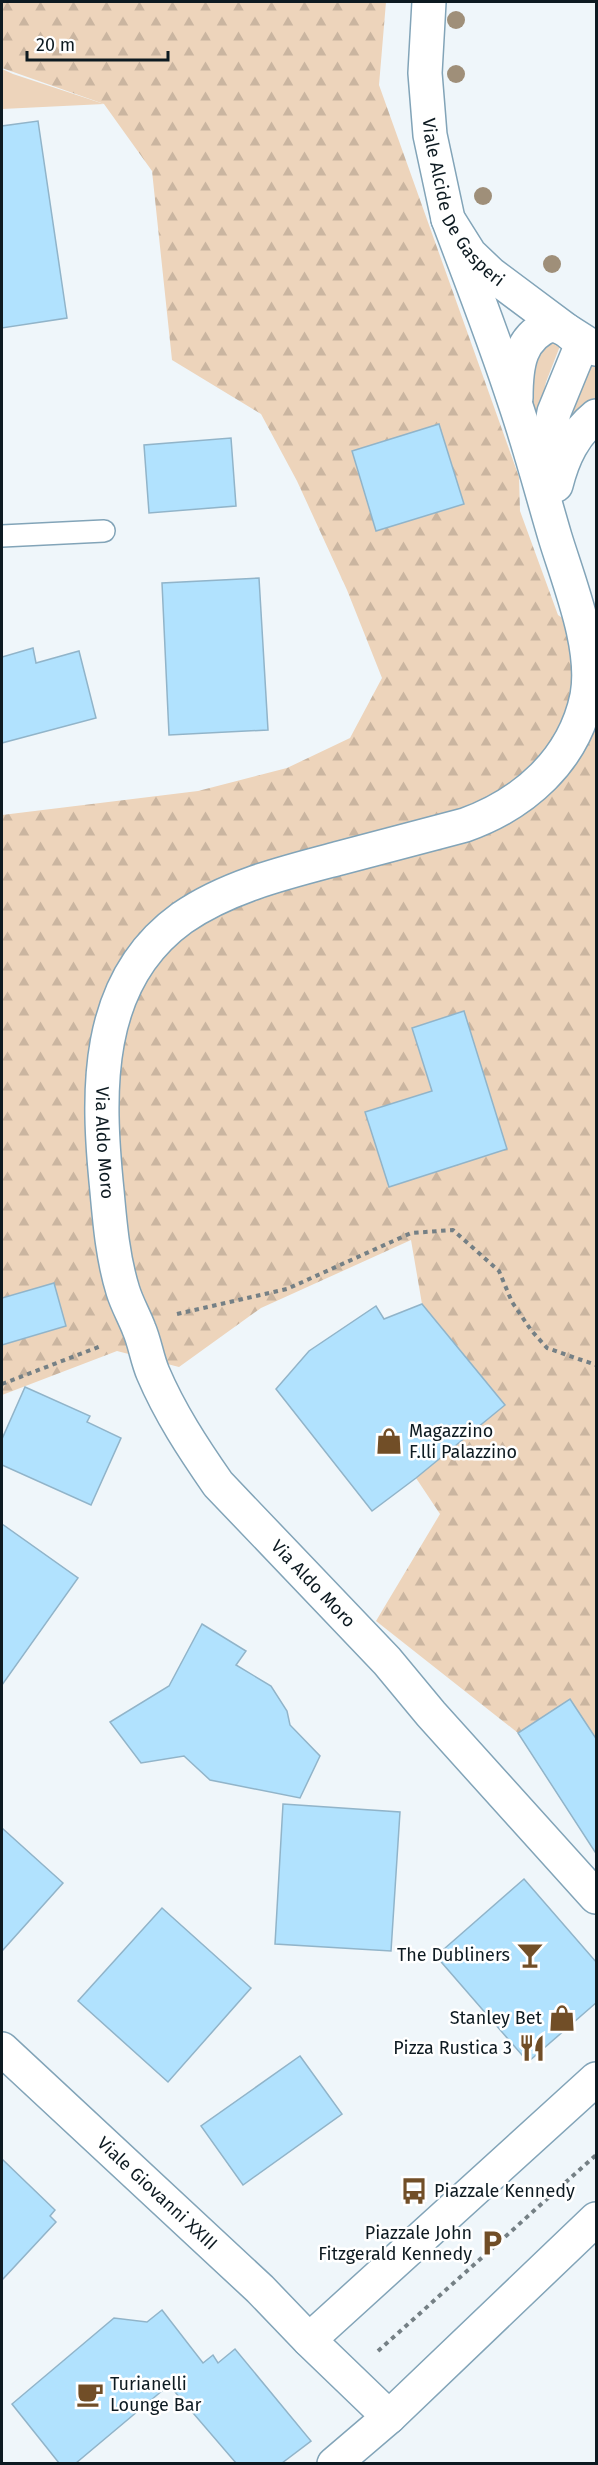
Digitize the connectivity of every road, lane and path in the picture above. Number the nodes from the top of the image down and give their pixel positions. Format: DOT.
graph roads {
  1 [pos="429,2"];
  2 [pos="448,219"];
  3 [pos="566,330"];
  4 [pos="597,349"];
  5 [pos="516,403"];
  6 [pos="597,416"];
  7 [pos="548,512"];
  8 [pos="104,531"];
  9 [pos="2,536"];
  10 [pos="140,1331"];
  11 [pos="597,1365"];
  12 [pos="2,1384"];
  13 [pos="597,1897"];
  14 [pos="2,2049"];
  15 [pos="597,2079"];
  16 [pos="597,2155"];
  17 [pos="597,2219"];
  18 [pos="309,2340"];
  19 [pos="348,2377"];
  20 [pos="389,2417"];
  21 [pos="334,2463"];
  1 -- 2 [label="street, Viale Alcide De Gasperi"];
  2 -- 3 [label="street, Viale Alcide De Gasperi"];
  2 -- 5 [label="street, Via Aldo Moro"];
  3 -- 4 [label="street, Viale Alcide De Gasperi"];
  3 -- 5 [label="street, Via Aldo Moro"];
  3 -- 7 [label="street, Via Aldo Moro"];
  5 -- 7 [label="street, Via Aldo Moro"];
  6 -- 7 [label="street"];
  7 -- 10 [label="street, Via Aldo Moro"];
  8 -- 9 [label="lane"];
  10 -- 11 [label="path"];
  10 -- 12 [label="path"];
  10 -- 13 [label="street, Via Aldo Moro"];
  14 -- 18 [label="street, Viale Giovanni XXIII"];
  15 -- 18 [label="street"];
  16 -- 19 [label="path"];
  17 -- 20 [label="street"];
  18 -- 19 [label="street"];
  19 -- 20 [label="street"];
  20 -- 21 [label="street"];
}
